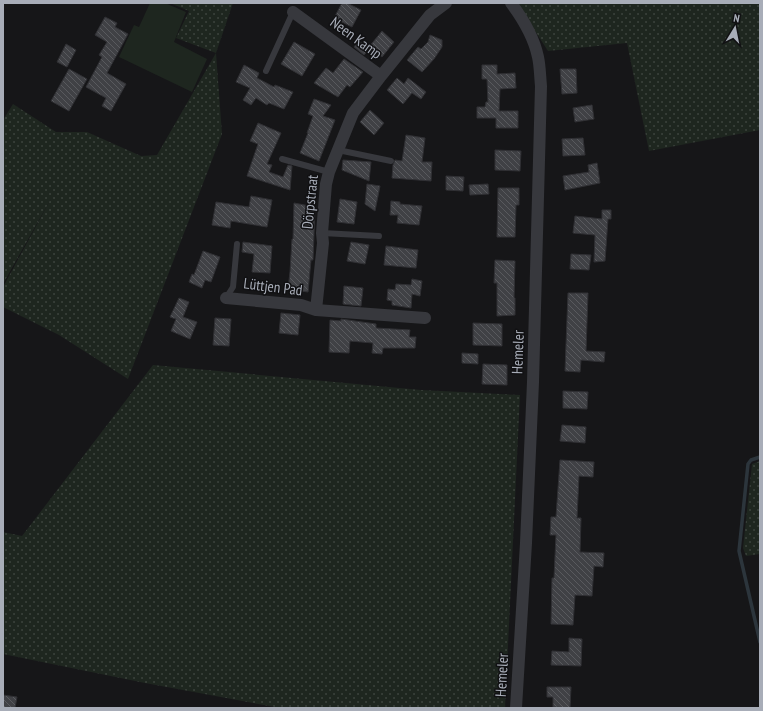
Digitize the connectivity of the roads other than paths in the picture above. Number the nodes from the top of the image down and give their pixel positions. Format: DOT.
graph roads {
  1 [pos="446,3"];
  2 [pos="511,3"];
  3 [pos="293,12"];
  4 [pos="266,71"];
  5 [pos="381,76"];
  6 [pos="338,150"];
  7 [pos="282,159"];
  8 [pos="391,161"];
  9 [pos="329,172"];
  10 [pos="322,233"];
  11 [pos="379,236"];
  12 [pos="237,244"];
  13 [pos="226,298"];
  14 [pos="316,310"];
  15 [pos="425,318"];
  16 [pos="516,708"];
  1 -- 5 [label="street, Dörpstraat"];
  2 -- 16 [label="street, Hemeler"];
  3 -- 4 [label="lane"];
  3 -- 5 [label="street, Neen Kamp"];
  5 -- 6 [label="street, Dörpstraat"];
  6 -- 8 [label="lane"];
  6 -- 9 [label="street, Dörpstraat"];
  7 -- 9 [label="lane"];
  9 -- 10 [label="street, Dörpstraat"];
  10 -- 11 [label="lane"];
  10 -- 14 [label="street, Dörpstraat"];
  12 -- 13 [label="lane"];
  13 -- 14 [label="street, Lüttjen Pad"];
  14 -- 15 [label="street"];
}
